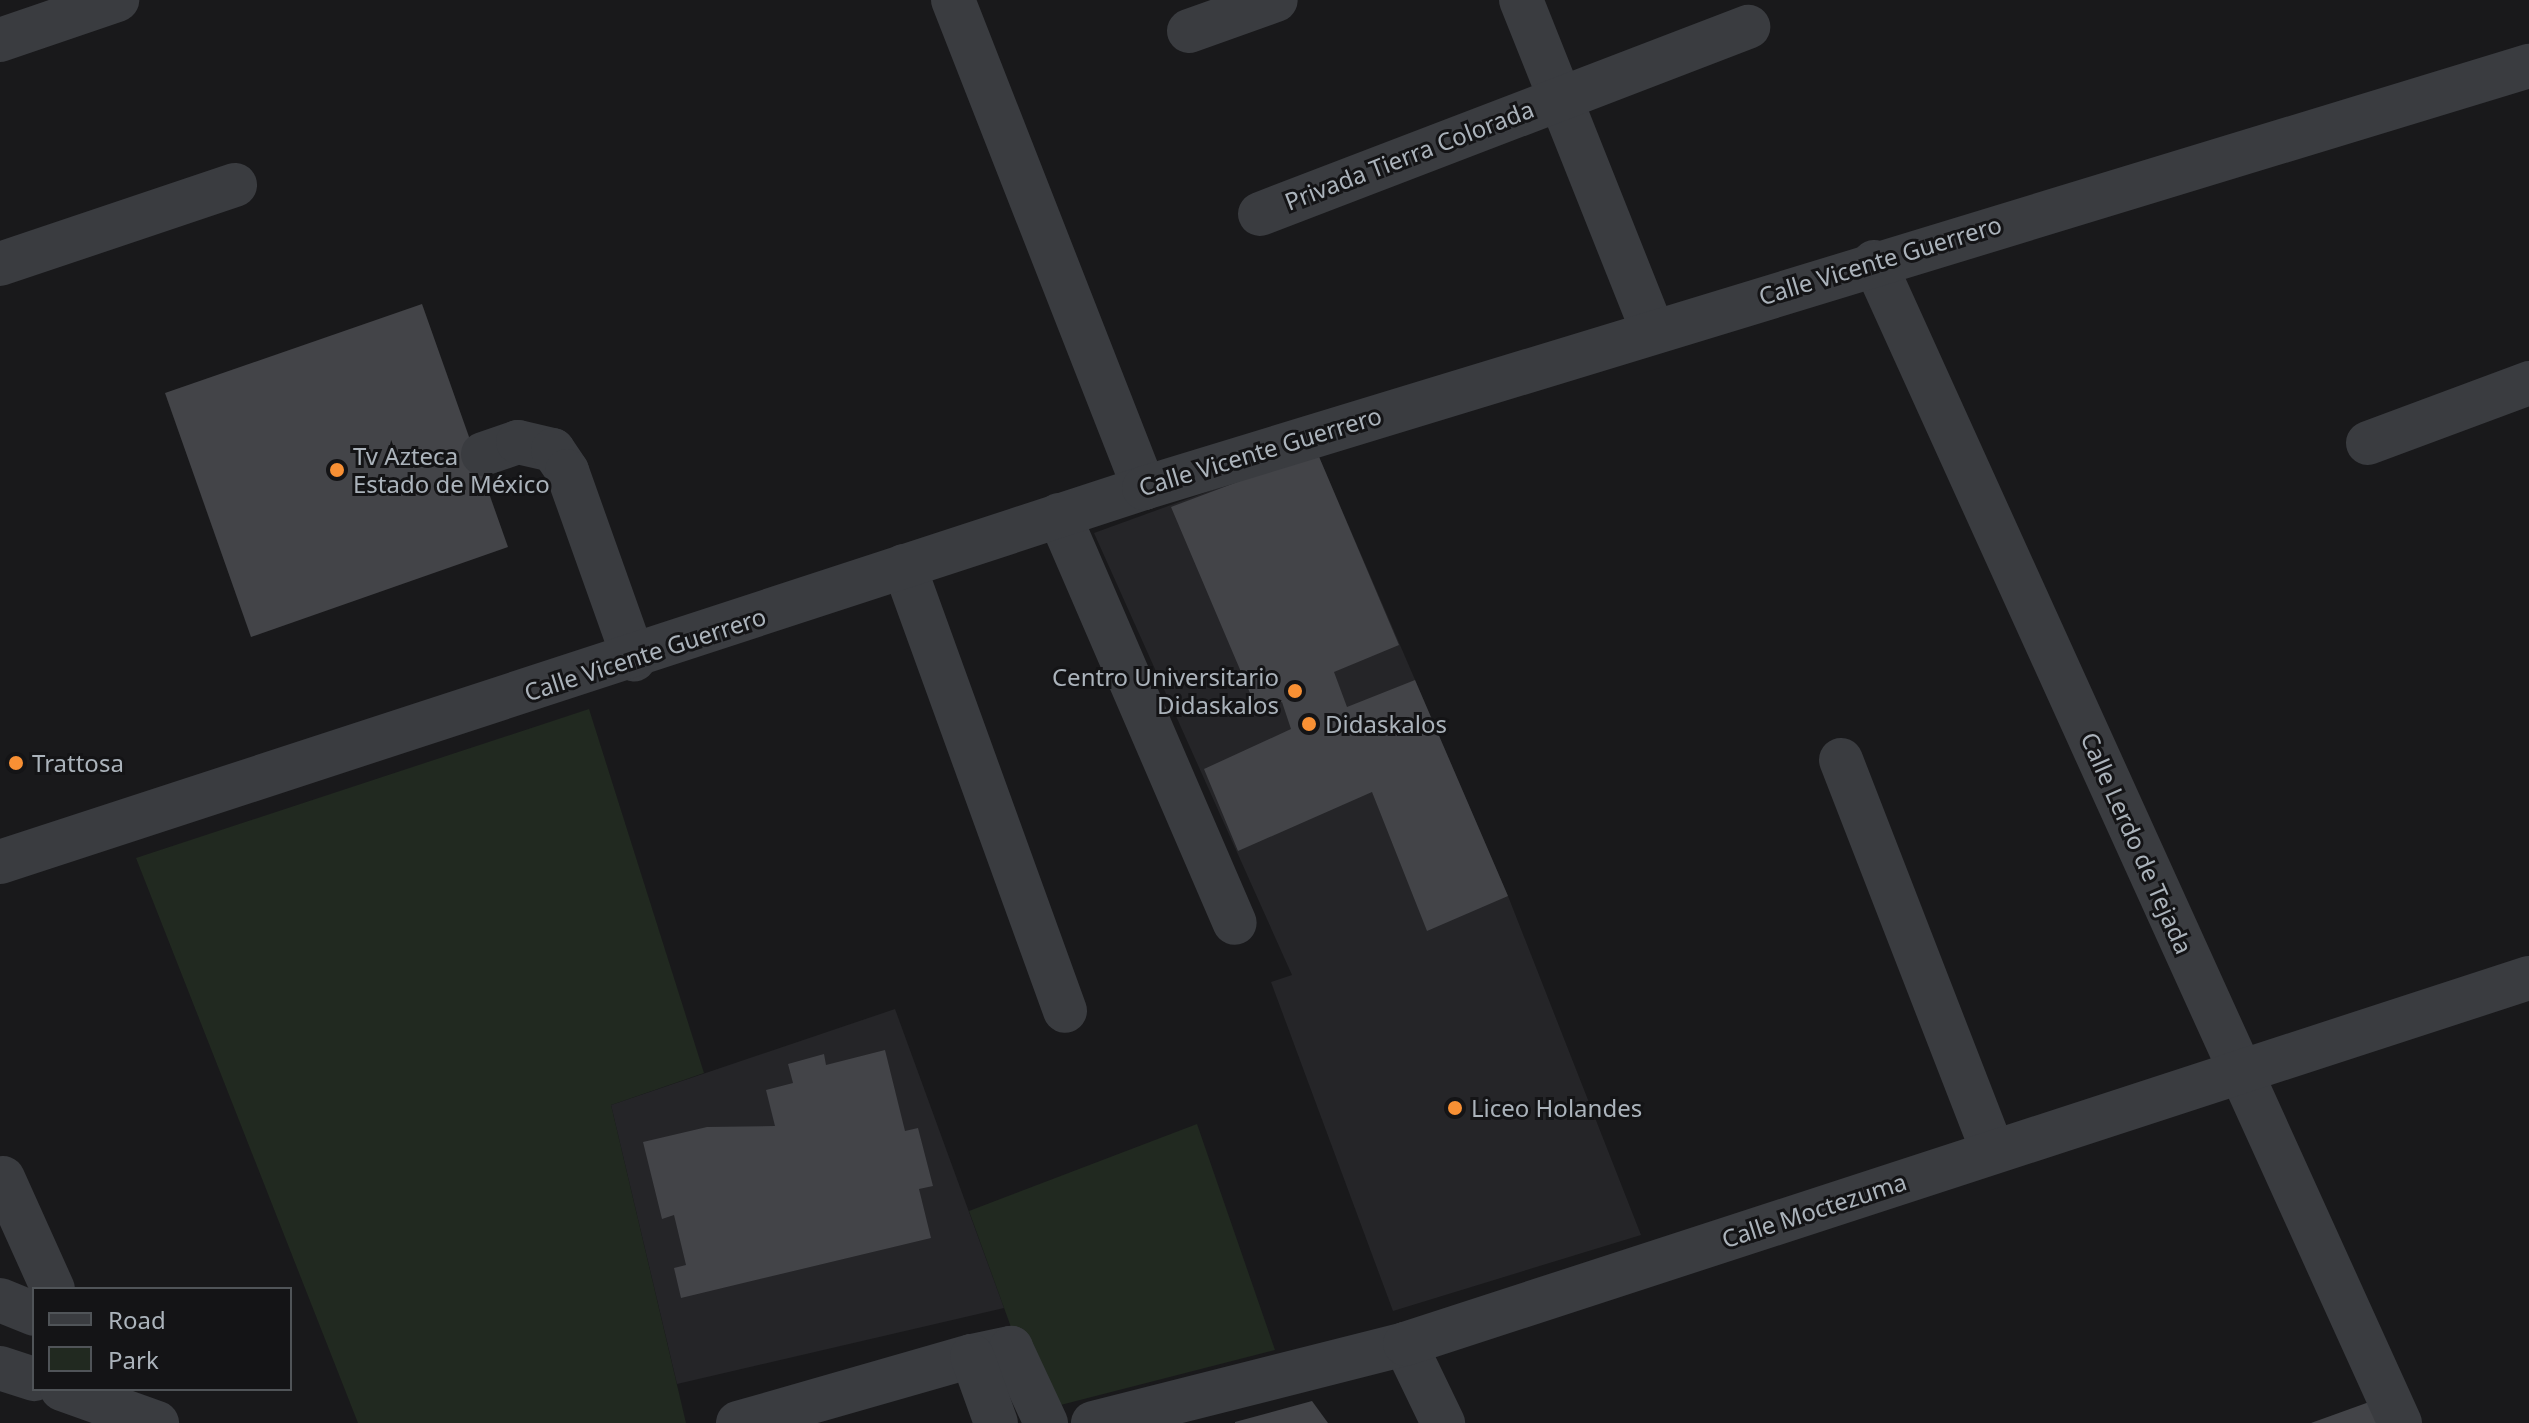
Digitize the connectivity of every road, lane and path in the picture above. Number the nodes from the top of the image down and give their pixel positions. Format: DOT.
graph roads {
  1 [pos="117,0"];
  2 [pos="953,0"];
  3 [pos="1276,0"];
  4 [pos="1521,0"];
  5 [pos="1748,27"];
  6 [pos="1189,31"];
  7 [pos="0,40"];
  8 [pos="2529,66"];
  9 [pos="1559,96"];
  10 [pos="235,185"];
  11 [pos="1260,214"];
  12 [pos="1874,262"];
  13 [pos="0,264"];
  14 [pos="1652,329"];
  15 [pos="2529,383"];
  16 [pos="2368,443"];
  17 [pos="483,454"];
  18 [pos="1144,488"];
  19 [pos="1059,515"];
  20 [pos="904,566"];
  21 [pos="634,659"];
  22 [pos="1841,760"];
  23 [pos="0,862"];
  24 [pos="1235,923"];
  25 [pos="2529,978"];
  26 [pos="1065,1011"];
  27 [pos="2239,1069"];
  28 [pos="1993,1151"];
  29 [pos="3,1178"];
  30 [pos="52,1287"];
  31 [pos="0,1300"];
  32 [pos="32,1313"];
  33 [pos="1405,1344"];
  34 [pos="972,1356"];
  35 [pos="0,1368"];
  36 [pos="32,1378"];
  37 [pos="73,1391"];
  38 [pos="102,1396"];
  39 [pos="157,1423"];
  40 [pos="738,1423"];
  41 [pos="996,1423"];
  42 [pos="1046,1423"];
  43 [pos="1093,1423"];
  44 [pos="1443,1423"];
  45 [pos="2400,1423"];
  1 -- 7 [label="street"];
  2 -- 18 [label="street"];
  3 -- 6 [label="street"];
  4 -- 9 [label="street"];
  5 -- 9 [label="street, Privada Tierra Colorada"];
  8 -- 12 [label="street, Calle Vicente Guerrero"];
  9 -- 11 [label="street, Privada Tierra Colorada"];
  9 -- 14 [label="street"];
  10 -- 13 [label="street"];
  12 -- 14 [label="street, Calle Vicente Guerrero"];
  12 -- 27 [label="street, Calle Lerdo de Tejada"];
  14 -- 18 [label="street, Calle Vicente Guerrero"];
  15 -- 16 [label="street"];
  17 -- 21 [label="street"];
  18 -- 19 [label="street, Calle Vicente Guerrero"];
  19 -- 20 [label="street, Calle Vicente Guerrero"];
  19 -- 24 [label="street"];
  20 -- 21 [label="street, Calle Vicente Guerrero"];
  20 -- 26 [label="street"];
  21 -- 23 [label="street, Calle Vicente Guerrero"];
  22 -- 28 [label="street"];
  25 -- 27 [label="street, Calle Moctezuma"];
  27 -- 28 [label="street, Calle Moctezuma"];
  27 -- 45 [label="street, Calle Lerdo de Tejada"];
  28 -- 33 [label="street, Calle Moctezuma"];
  29 -- 30 [label="street"];
  31 -- 32 [label="street"];
  33 -- 43 [label="street, Calle Moctezuma"];
  33 -- 44 [label="street"];
  34 -- 40 [label="street"];
  34 -- 41 [label="street"];
  34 -- 42 [label="street"];
  35 -- 36 [label="street"];
  37 -- 38 [label="street"];
  38 -- 39 [label="street"];
}
